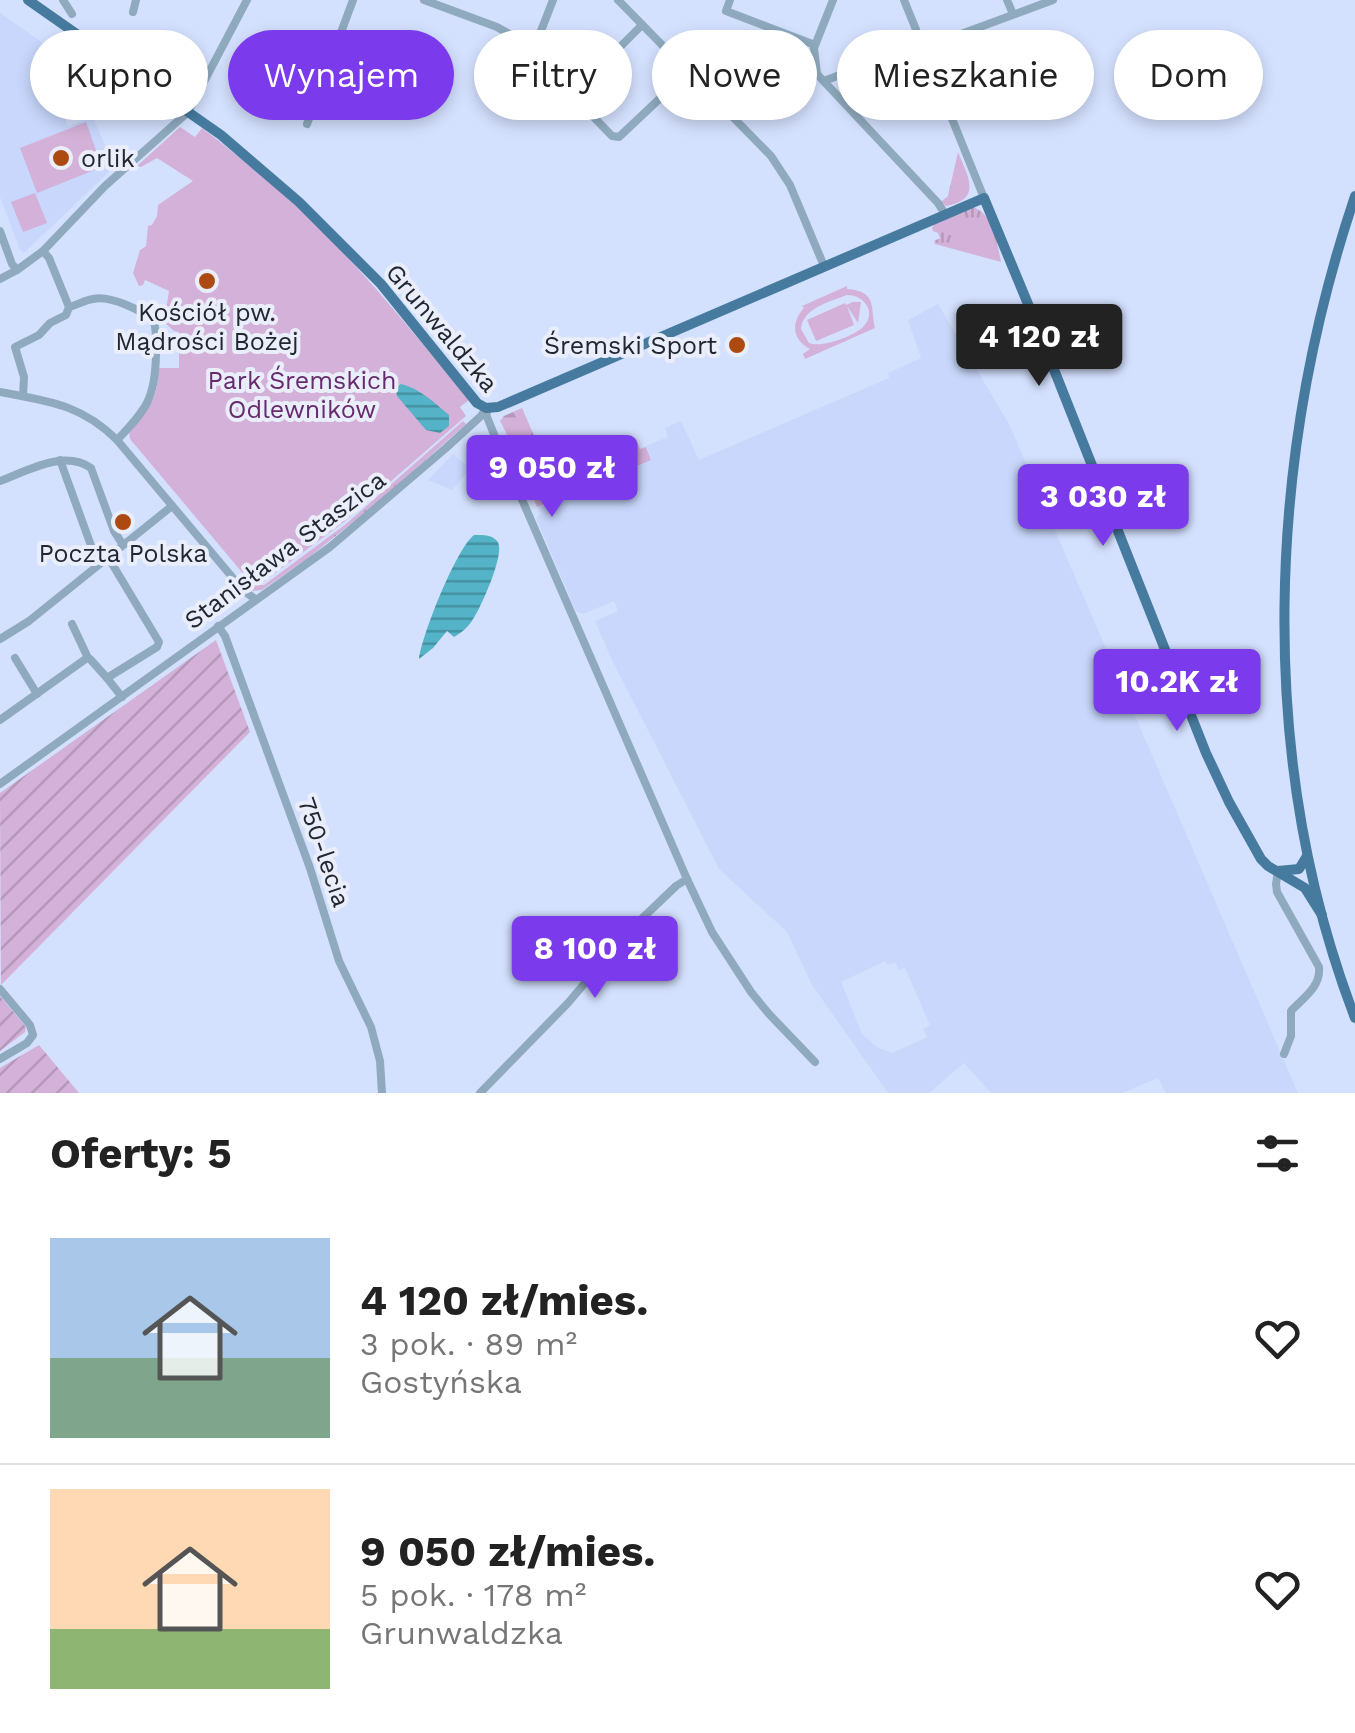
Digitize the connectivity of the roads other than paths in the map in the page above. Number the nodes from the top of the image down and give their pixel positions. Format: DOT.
graph roads {
  1 [pos="28,0"];
  2 [pos="63,0"];
  3 [pos="136,0"];
  4 [pos="247,0"];
  5 [pos="354,0"];
  6 [pos="424,0"];
  7 [pos="554,0"];
  8 [pos="618,0"];
  9 [pos="730,0"];
  10 [pos="833,0"];
  11 [pos="904,0"];
  12 [pos="1006,0"];
  13 [pos="1054,0"];
  14 [pos="133,12"];
  15 [pos="72,14"];
  16 [pos="1013,14"];
  17 [pos="642,25"];
  18 [pos="71,30"];
  19 [pos="502,30"];
  20 [pos="542,30"];
  21 [pos="776,30"];
  22 [pos="916,30"];
  23 [pos="968,30"];
  24 [pos="632,35"];
  25 [pos="652,35"];
  26 [pos="817,40"];
  27 [pos="817,72"];
  28 [pos="208,74"];
  29 [pos="837,76"];
  30 [pos="824,81"];
  31 [pos="652,105"];
  32 [pos="179,120"];
  33 [pos="199,120"];
  34 [pos="596,120"];
  35 [pos="735,120"];
  36 [pos="952,120"];
  37 [pos="308,124"];
  38 [pos="1355,196"];
  39 [pos="984,198"];
  40 [pos="945,214"];
  41 [pos="0,231"];
  42 [pos="44,251"];
  43 [pos="824,266"];
  44 [pos="17,270"];
  45 [pos="0,278"];
  46 [pos="69,308"];
  47 [pos="0,392"];
  48 [pos="23,396"];
  49 [pos="486,408"];
  50 [pos="116,440"];
  51 [pos="60,460"];
  52 [pos="0,482"];
  53 [pos="172,506"];
  54 [pos="123,545"];
  55 [pos="105,559"];
  56 [pos="255,599"];
  57 [pos="72,624"];
  58 [pos="218,626"];
  59 [pos="0,639"];
  60 [pos="15,658"];
  61 [pos="88,658"];
  62 [pos="106,678"];
  63 [pos="36,694"];
  64 [pos="122,697"];
  65 [pos="0,720"];
  66 [pos="0,784"];
  67 [pos="1308,855"];
  68 [pos="1299,869"];
  69 [pos="1312,872"];
  70 [pos="1284,875"];
  71 [pos="687,880"];
  72 [pos="1322,915"];
  73 [pos="0,989"];
  74 [pos="1355,1018"];
  75 [pos="1284,1054"];
  76 [pos="0,1059"];
  77 [pos="816,1062"];
  78 [pos="382,1093"];
  79 [pos="480,1093"];
  1 -- 18 [label="main road, Grunwaldzka"];
  2 -- 15 [label="street"];
  3 -- 14 [label="street"];
  4 -- 28 [label="street"];
  5 -- 37 [label="street"];
  6 -- 19 [label="street"];
  7 -- 20 [label="street"];
  8 -- 17 [label="street"];
  9 -- 21 [label="street"];
  10 -- 26 [label="street"];
  11 -- 22 [label="street"];
  12 -- 16 [label="street"];
  13 -- 16 [label="street"];
  16 -- 23 [label="street"];
  17 -- 24 [label="street"];
  17 -- 25 [label="street"];
  27 -- 30 [label="street"];
  29 -- 30 [label="street"];
  30 -- 40 [label="street"];
  31 -- 34 [label="street"];
  32 -- 42 [label="street"];
  33 -- 49 [label="main road, Grunwaldzka"];
  35 -- 43 [label="street"];
  36 -- 39 [label="street"];
  38 -- 67 [label="main road"];
  39 -- 40 [label="main road, Stanisława Staszica"];
  39 -- 70 [label="main road"];
  40 -- 43 [label="main road, Stanisława Staszica"];
  41 -- 44 [label="street"];
  42 -- 44 [label="street"];
  42 -- 46 [label="street"];
  43 -- 49 [label="main road, Stanisława Staszica"];
  44 -- 45 [label="street"];
  46 -- 48 [label="street"];
  46 -- 50 [label="street"];
  47 -- 48 [label="street"];
  48 -- 50 [label="street"];
  49 -- 56 [label="street, Stanisława Staszica"];
  49 -- 71 [label="street, Grunwaldzka"];
  50 -- 53 [label="street"];
  51 -- 52 [label="street"];
  51 -- 54 [label="street"];
  51 -- 55 [label="street"];
  53 -- 54 [label="street"];
  53 -- 56 [label="street"];
  54 -- 55 [label="street"];
  55 -- 59 [label="street"];
  55 -- 62 [label="street"];
  56 -- 58 [label="street, Stanisława Staszica"];
  57 -- 61 [label="street"];
  58 -- 64 [label="street, Stanisława Staszica"];
  58 -- 78 [label="street, 750-lecia"];
  60 -- 63 [label="street"];
  61 -- 62 [label="street"];
  61 -- 63 [label="street"];
  62 -- 64 [label="street"];
  63 -- 65 [label="street"];
  64 -- 66 [label="street, Stanisława Staszica"];
  67 -- 68 [label="main road"];
  67 -- 69 [label="main road"];
  68 -- 69 [label="main road"];
  68 -- 70 [label="main road"];
  69 -- 70 [label="main road"];
  69 -- 72 [label="main road"];
  70 -- 72 [label="main road"];
  70 -- 75 [label="street"];
  71 -- 77 [label="street, Grunwaldzka"];
  71 -- 79 [label="street"];
  72 -- 74 [label="main road"];
  73 -- 76 [label="street"];
}
